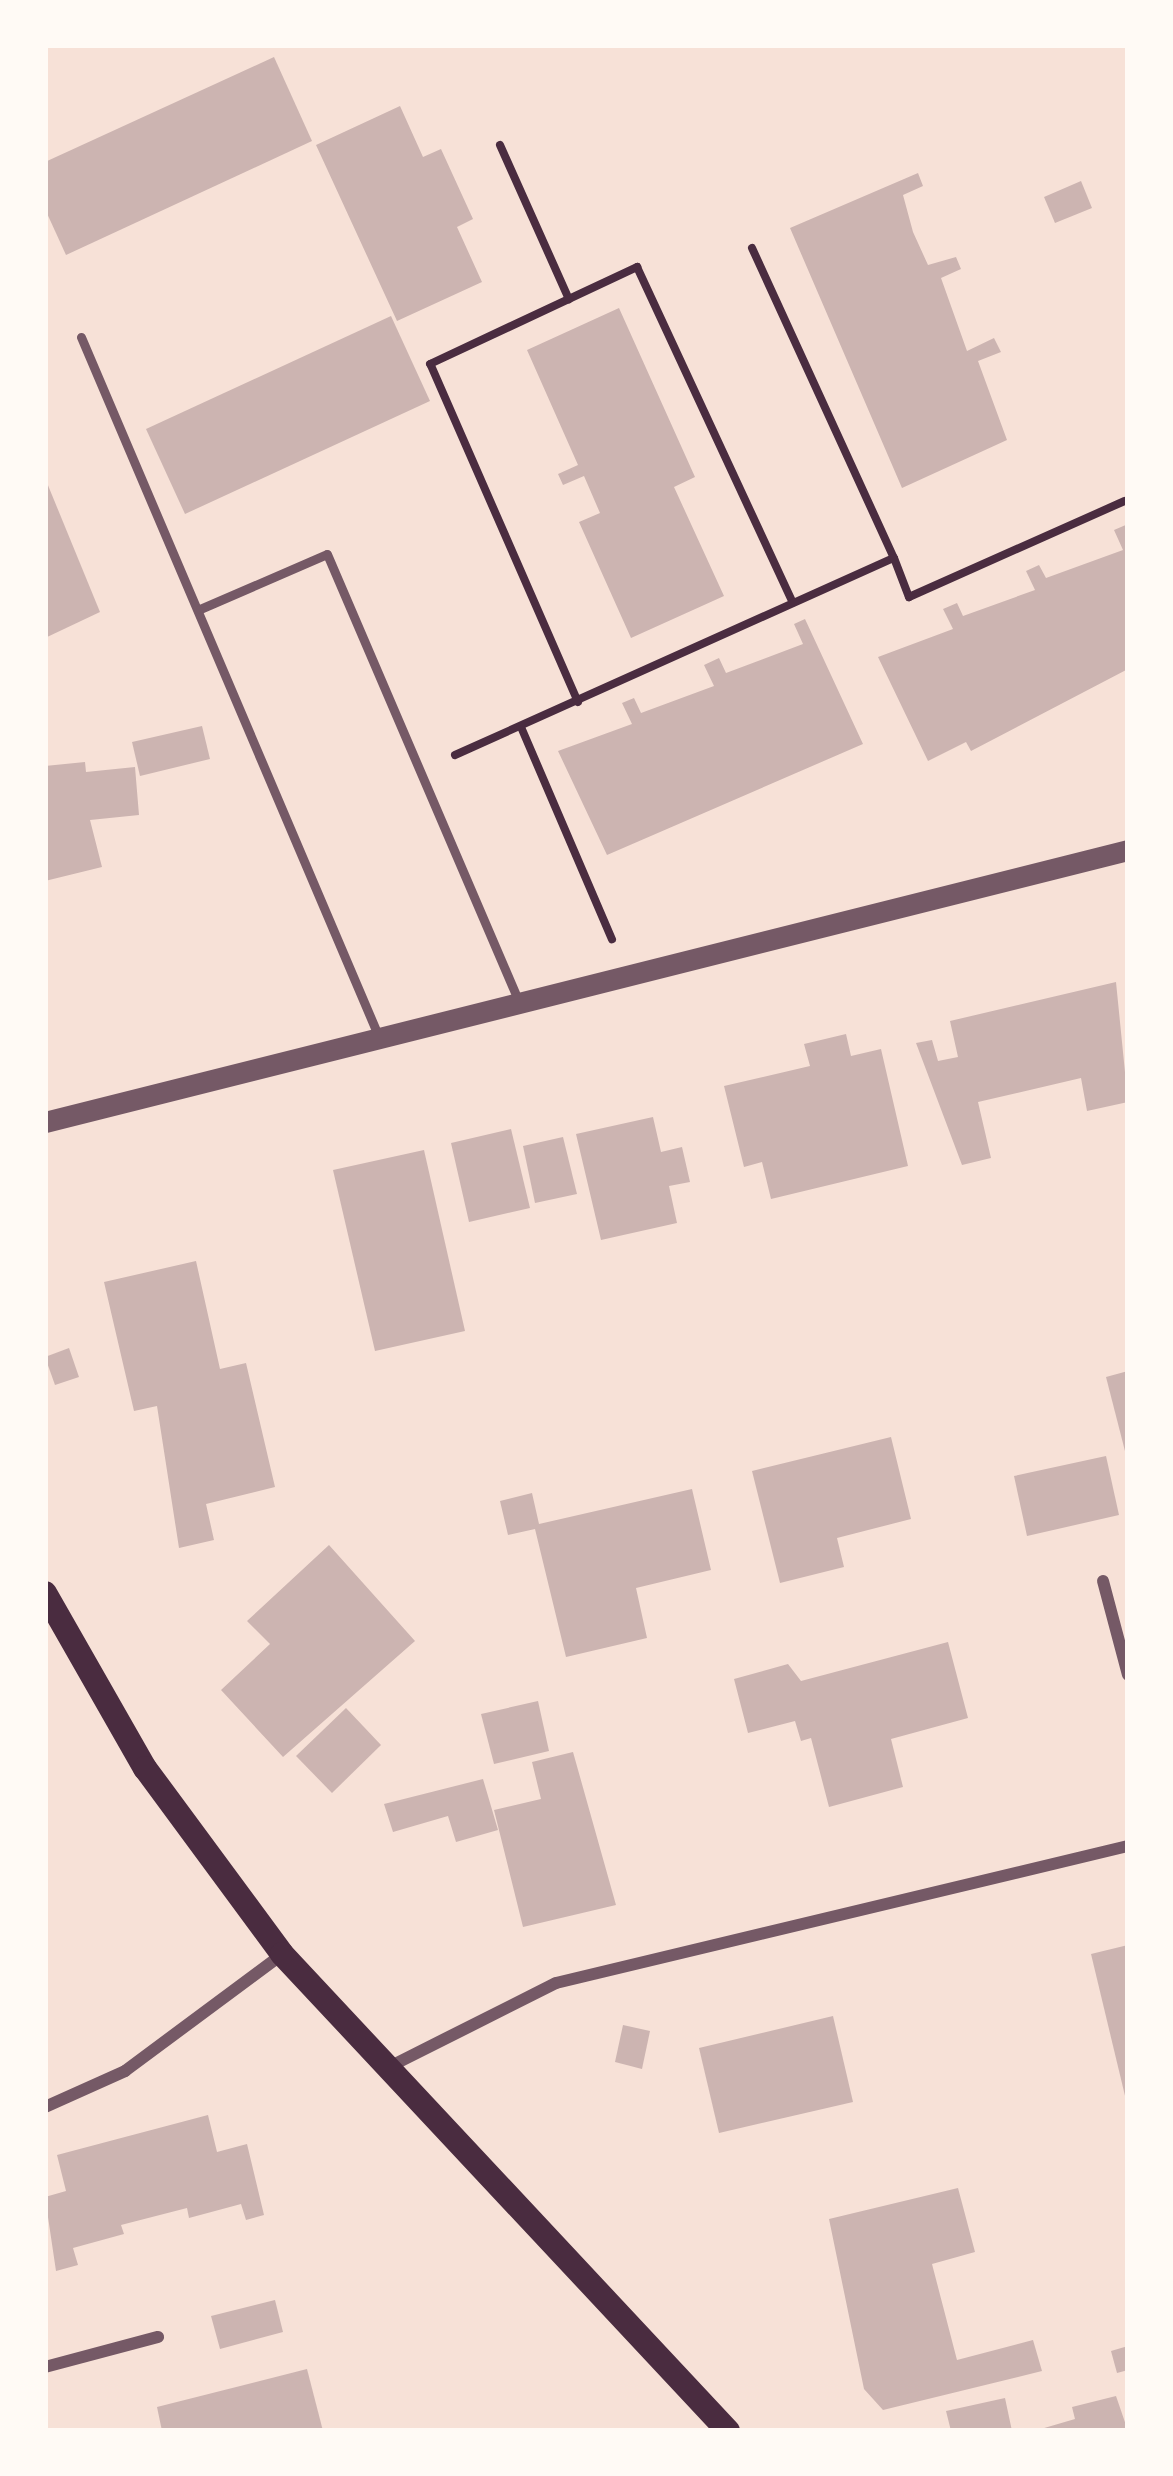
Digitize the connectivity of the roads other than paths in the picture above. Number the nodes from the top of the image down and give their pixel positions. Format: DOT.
graph roads {
  1 [pos="81,337"];
  2 [pos="200,609"];
  3 [pos="1128,850"];
  4 [pos="519,1001"];
  5 [pos="378,1035"];
  6 [pos="45,1123"];
  7 [pos="1103,1581"];
  8 [pos="45,1594"];
  9 [pos="1128,1675"];
  10 [pos="1128,1846"];
  11 [pos="282,1954"];
  12 [pos="384,2069"];
  13 [pos="45,2107"];
  14 [pos="158,2337"];
  15 [pos="45,2350"];
  16 [pos="47,2366"];
  17 [pos="728,2431"];
  1 -- 2 [label="lane"];
  2 -- 4 [label="lane"];
  2 -- 5 [label="lane"];
  3 -- 4 [label="street"];
  4 -- 5 [label="street"];
  5 -- 6 [label="street"];
  7 -- 9 [label="street"];
  8 -- 11 [label="main road"];
  10 -- 12 [label="street"];
  11 -- 12 [label="main road"];
  11 -- 13 [label="street"];
  12 -- 17 [label="main road"];
  14 -- 16 [label="street"];
  15 -- 16 [label="street"];
}
